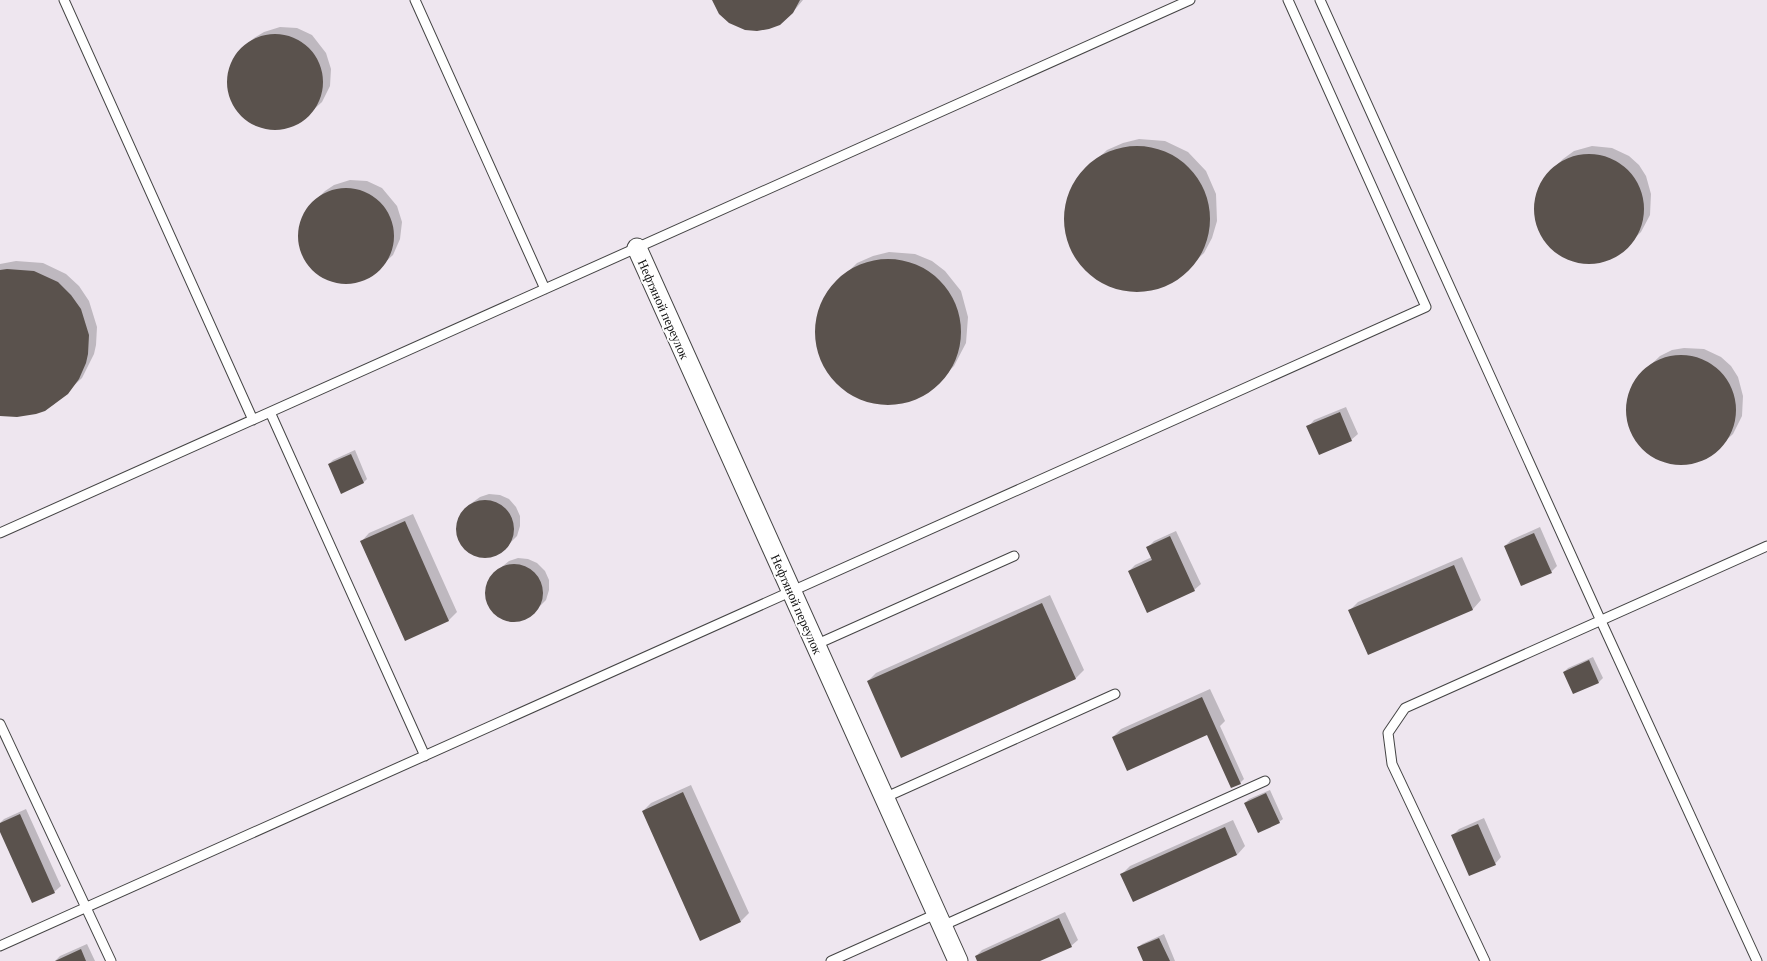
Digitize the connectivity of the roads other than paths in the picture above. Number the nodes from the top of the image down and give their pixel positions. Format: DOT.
graph roads {
  1 [pos="64,0"];
  2 [pos="416,0"];
  3 [pos="1190,0"];
  4 [pos="1288,0"];
  5 [pos="1320,0"];
  6 [pos="637,248"];
  7 [pos="546,289"];
  8 [pos="270,412"];
  9 [pos="253,420"];
  10 [pos="0,533"];
  11 [pos="1767,546"];
  12 [pos="1014,556"];
  13 [pos="791,591"];
  14 [pos="1601,621"];
  15 [pos="815,645"];
  16 [pos="1115,694"];
  17 [pos="0,724"];
  18 [pos="425,756"];
  19 [pos="1265,781"];
  20 [pos="884,798"];
  21 [pos="86,907"];
  22 [pos="939,920"];
  23 [pos="0,946"];
  24 [pos="111,961"];
  25 [pos="831,961"];
  26 [pos="958,961"];
  27 [pos="1485,961"];
  28 [pos="1757,961"];
  1 -- 9 [label="lane"];
  2 -- 7 [label="lane"];
  3 -- 6 [label="lane"];
  4 -- 13 [label="lane"];
  5 -- 14 [label="lane"];
  6 -- 7 [label="lane"];
  6 -- 13 [label="street, Нефтяной переулок"];
  7 -- 8 [label="lane"];
  8 -- 9 [label="lane"];
  8 -- 18 [label="lane"];
  9 -- 10 [label="lane"];
  11 -- 14 [label="lane"];
  12 -- 15 [label="lane"];
  13 -- 15 [label="street, Нефтяной переулок"];
  13 -- 18 [label="lane"];
  14 -- 27 [label="lane"];
  14 -- 28 [label="lane"];
  15 -- 20 [label="street, Нефтяной переулок"];
  16 -- 20 [label="lane"];
  17 -- 21 [label="lane"];
  18 -- 21 [label="lane"];
  19 -- 22 [label="lane"];
  20 -- 22 [label="street, Нефтяной переулок"];
  21 -- 23 [label="lane"];
  21 -- 24 [label="lane"];
  22 -- 25 [label="lane"];
  22 -- 26 [label="street, Нефтяной переулок"];
}
